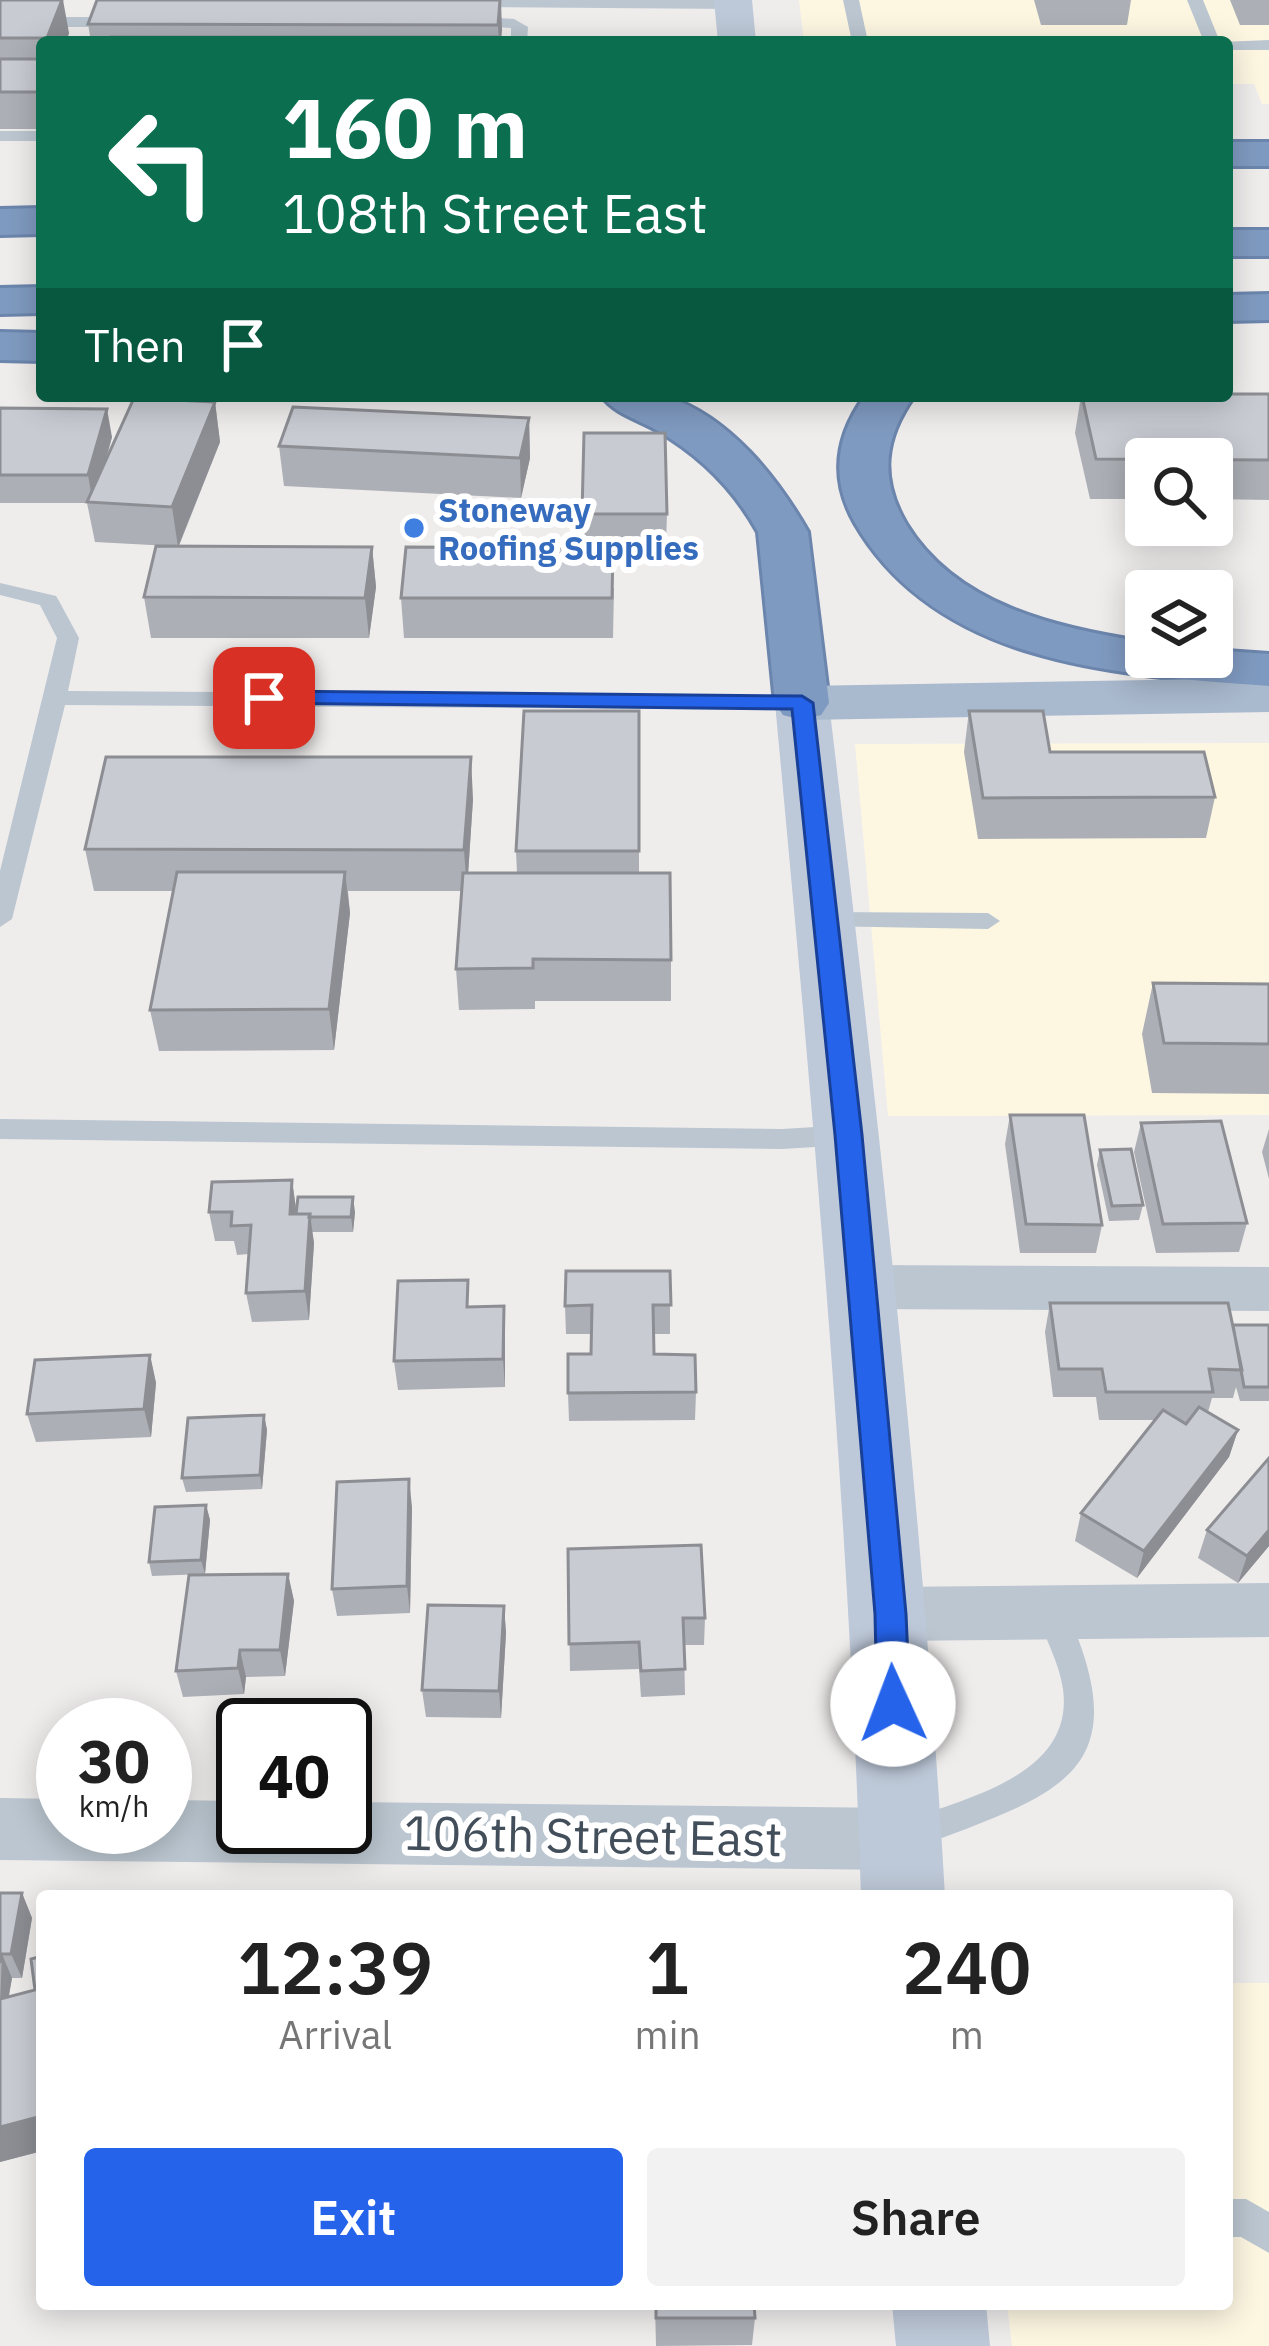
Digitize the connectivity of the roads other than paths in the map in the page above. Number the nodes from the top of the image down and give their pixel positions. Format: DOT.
graph roads {
  1 [pos="851,0"];
  2 [pos="1195,0"];
  3 [pos="444,2"];
  4 [pos="734,15"];
  5 [pos="459,21"];
  6 [pos="0,22"];
  7 [pos="138,22"];
  8 [pos="519,36"];
  9 [pos="859,36"];
  10 [pos="1210,36"];
  11 [pos="1233,45"];
  12 [pos="1269,45"];
  13 [pos="0,136"];
  14 [pos="36,136"];
  15 [pos="1233,154"];
  16 [pos="1269,154"];
  17 [pos="36,221"];
  18 [pos="0,223"];
  19 [pos="1233,243"];
  20 [pos="1269,243"];
  21 [pos="0,250"];
  22 [pos="36,250"];
  23 [pos="1233,288"];
  24 [pos="1269,288"];
  25 [pos="36,300"];
  26 [pos="0,301"];
  27 [pos="1269,307"];
  28 [pos="1233,308"];
  29 [pos="0,346"];
  30 [pos="36,347"];
  31 [pos="637,402"];
  32 [pos="885,402"];
  33 [pos="0,589"];
  34 [pos="1269,670"];
  35 [pos="1269,695"];
  36 [pos="58,698"];
  37 [pos="802,703"];
  38 [pos="0,919"];
  39 [pos="826,920"];
  40 [pos="988,921"];
  41 [pos="0,1129"];
  42 [pos="848,1135"];
  43 [pos="861,1287"];
  44 [pos="1269,1288"];
  45 [pos="1050,1609"];
  46 [pos="1269,1610"];
  47 [pos="890,1614"];
  48 [pos="0,1829"];
  49 [pos="901,1868"];
  50 [pos="1233,2218"];
  51 [pos="1269,2234"];
  52 [pos="940,2310"];
  53 [pos="943,2346"];
  1 -- 9 [label="lane"];
  2 -- 10 [label="lane"];
  3 -- 4 [label="lane"];
  5 -- 8 [label="lane"];
  6 -- 7 [label="lane"];
  11 -- 12 [label="lane"];
  13 -- 14 [label="lane"];
  15 -- 16 [label="highway"];
  17 -- 18 [label="highway"];
  19 -- 20 [label="highway"];
  21 -- 22 [label="highway"];
  23 -- 24 [label="highway"];
  25 -- 26 [label="highway"];
  27 -- 28 [label="highway"];
  29 -- 30 [label="highway"];
  31 -- 37 [label="highway"];
  32 -- 34 [label="highway"];
  33 -- 36 [label="lane"];
  35 -- 37 [label="main road"];
  36 -- 37 [label="lane"];
  36 -- 38 [label="lane"];
  37 -- 39 [label="street"];
  39 -- 40 [label="lane"];
  39 -- 42 [label="street"];
  41 -- 42 [label="lane"];
  42 -- 43 [label="street"];
  43 -- 44 [label="street"];
  43 -- 47 [label="street"];
  45 -- 46 [label="street"];
  45 -- 47 [label="street"];
  45 -- 49 [label="lane"];
  47 -- 49 [label="street"];
  48 -- 49 [label="street, 106th Street East"];
  50 -- 51 [label="lane"];
  52 -- 53 [label="street"];
}
